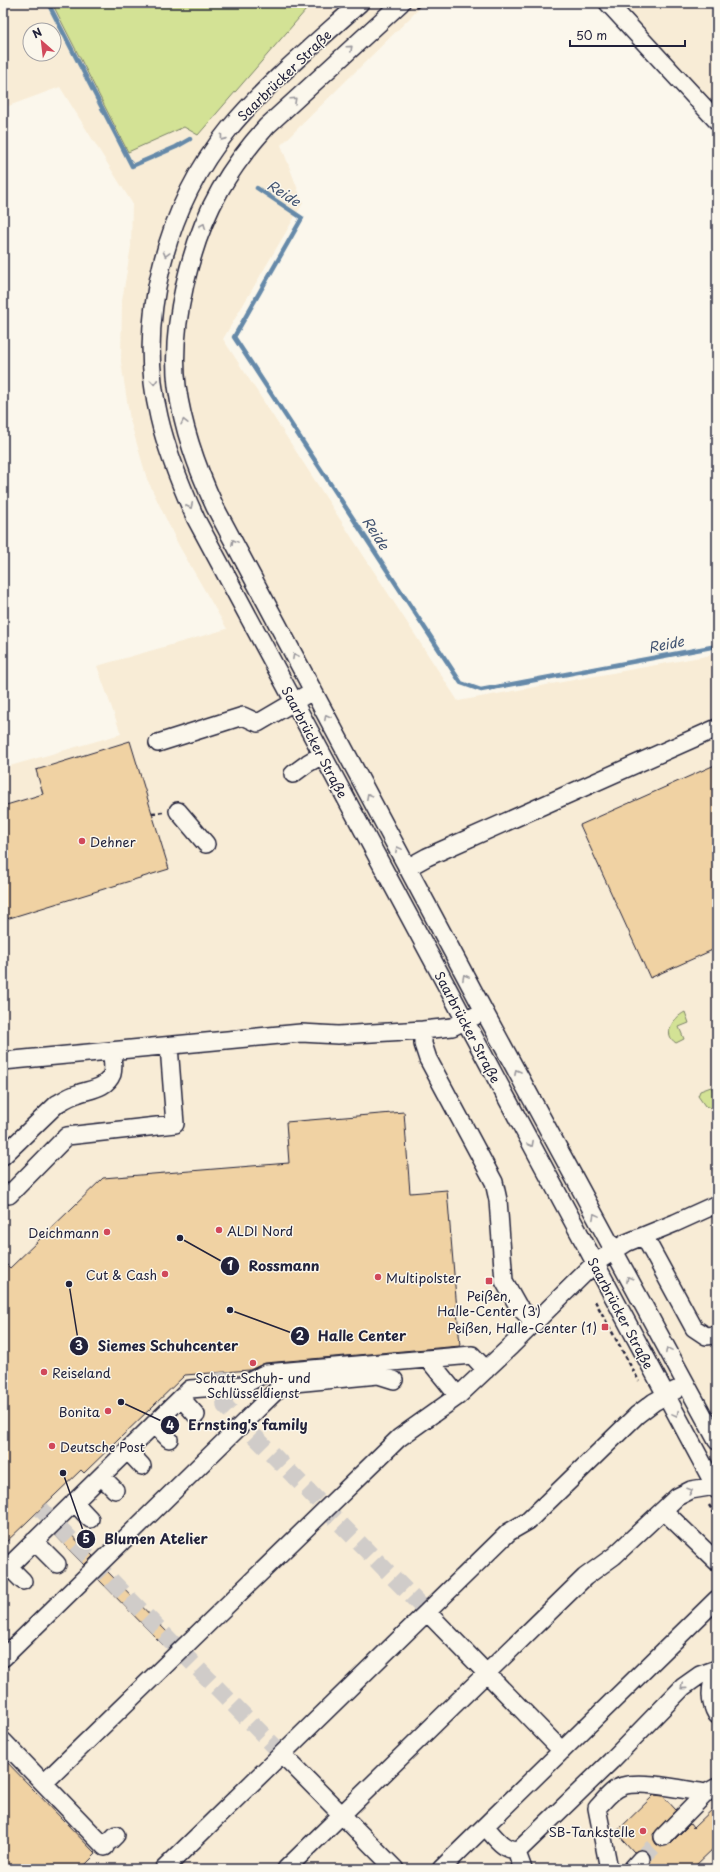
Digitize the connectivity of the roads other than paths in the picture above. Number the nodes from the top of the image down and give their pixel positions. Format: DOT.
graph roads {
  1 [pos="360,3"];
  2 [pos="608,3"];
  3 [pos="406,8"];
  4 [pos="717,121"];
  5 [pos="313,691"];
  6 [pos="294,701"];
  7 [pos="717,728"];
  8 [pos="158,743"];
  9 [pos="322,755"];
  10 [pos="293,774"];
  11 [pos="178,811"];
  12 [pos="206,844"];
  13 [pos="407,868"];
  14 [pos="484,1011"];
  15 [pos="464,1021"];
  16 [pos="423,1030"];
  17 [pos="169,1046"];
  18 [pos="112,1052"];
  19 [pos="44,1054"];
  20 [pos="3,1061"];
  21 [pos="30,1073"];
  22 [pos="3,1156"];
  23 [pos="9,1195"];
  24 [pos="717,1204"];
  25 [pos="644,1236"];
  26 [pos="613,1250"];
  27 [pos="589,1269"];
  28 [pos="535,1323"];
  29 [pos="717,1335"];
  30 [pos="428,1359"];
  31 [pos="486,1370"];
  32 [pos="341,1372"];
  33 [pos="295,1377"];
  34 [pos="394,1380"];
  35 [pos="243,1384"];
  36 [pos="686,1384"];
  37 [pos="666,1395"];
  38 [pos="458,1396"];
  39 [pos="180,1398"];
  40 [pos="262,1405"];
  41 [pos="196,1415"];
  42 [pos="154,1424"];
  43 [pos="169,1439"];
  44 [pos="717,1441"];
  45 [pos="127,1450"];
  46 [pos="142,1466"];
  47 [pos="101,1476"];
  48 [pos="716,1488"];
  49 [pos="115,1490"];
  50 [pos="74,1502"];
  51 [pos="666,1507"];
  52 [pos="90,1519"];
  53 [pos="34,1541"];
  54 [pos="717,1562"];
  55 [pos="57,1564"];
  56 [pos="6,1569"];
  57 [pos="22,1581"];
  58 [pos="717,1599"];
  59 [pos="427,1612"];
  60 [pos="3,1658"];
  61 [pos="717,1669"];
  62 [pos="486,1673"];
  63 [pos="717,1715"];
  64 [pos="3,1741"];
  65 [pos="562,1750"];
  66 [pos="282,1754"];
  67 [pos="611,1761"];
  68 [pos="50,1778"];
  69 [pos="614,1790"];
  70 [pos="711,1790"];
  71 [pos="597,1808"];
  72 [pos="561,1810"];
  73 [pos="341,1815"];
  74 [pos="485,1826"];
  75 [pos="663,1837"];
  76 [pos="110,1841"];
  77 [pos="516,1850"];
  78 [pos="164,1869"];
  79 [pos="286,1869"];
  80 [pos="394,1869"];
  81 [pos="441,1869"];
  82 [pos="523,1869"];
  83 [pos="609,1869"];
  1 -- 6 [label="street, Saarbrücker Straße, one-way"];
  2 -- 4 [label="street"];
  5 -- 3 [label="street, Saarbrücker Straße, one-way"];
  5 -- 6 [label="street"];
  13 -- 5 [label="street, Saarbrücker Straße, one-way"];
  6 -- 8 [label="street"];
  6 -- 9 [label="street, Saarbrücker Straße"];
  7 -- 13 [label="street"];
  9 -- 10 [label="street"];
  9 -- 15 [label="street, Saarbrücker Straße"];
  11 -- 12 [label="street"];
  14 -- 13 [label="street, Saarbrücker Straße, one-way"];
  14 -- 15 [label="street"];
  26 -- 14 [label="street, Saarbrücker Straße, one-way"];
  15 -- 16 [label="street"];
  15 -- 27 [label="street, Saarbrücker Straße, one-way"];
  16 -- 17 [label="street"];
  16 -- 28 [label="street"];
  17 -- 18 [label="street"];
  17 -- 23 [label="street"];
  18 -- 19 [label="street"];
  18 -- 22 [label="street"];
  19 -- 20 [label="street"];
  19 -- 21 [label="street"];
  24 -- 25 [label="street"];
  25 -- 26 [label="street"];
  25 -- 29 [label="street"];
  26 -- 27 [label="street"];
  36 -- 26 [label="street, Saarbrücker Straße, one-way"];
  27 -- 28 [label="street"];
  27 -- 37 [label="street, Saarbrücker Straße"];
  28 -- 31 [label="street"];
  30 -- 31 [label="street"];
  30 -- 32 [label="street"];
  30 -- 38 [label="street"];
  31 -- 38 [label="street"];
  32 -- 33 [label="street"];
  32 -- 34 [label="street"];
  33 -- 35 [label="street"];
  33 -- 40 [label="street"];
  35 -- 39 [label="street"];
  35 -- 40 [label="street"];
  36 -- 37 [label="street"];
  36 -- 44 [label="street, Saarbrücker Straße"];
  37 -- 48 [label="street, Saarbrücker Straße, one-way"];
  37 -- 59 [label="street"];
  38 -- 68 [label="street"];
  39 -- 41 [label="street"];
  39 -- 42 [label="street"];
  40 -- 60 [label="street"];
  42 -- 43 [label="street"];
  42 -- 45 [label="street"];
  45 -- 46 [label="street"];
  45 -- 47 [label="street"];
  47 -- 49 [label="street"];
  47 -- 50 [label="street"];
  51 -- 48 [label="street, one-way"];
  50 -- 52 [label="street"];
  50 -- 53 [label="street"];
  51 -- 54 [label="street"];
  51 -- 62 [label="street"];
  53 -- 55 [label="street"];
  53 -- 56 [label="street"];
  56 -- 57 [label="street"];
  58 -- 65 [label="street"];
  59 -- 62 [label="street"];
  59 -- 66 [label="street"];
  61 -- 63 [label="street"];
  61 -- 67 [label="street, one-way"];
  62 -- 65 [label="street"];
  62 -- 73 [label="street"];
  64 -- 68 [label="street"];
  65 -- 74 [label="street"];
  66 -- 73 [label="street"];
  66 -- 78 [label="street"];
  67 -- 69 [label="street"];
  67 -- 72 [label="street"];
  68 -- 76 [label="street"];
  69 -- 70 [label="street"];
  69 -- 71 [label="street"];
  70 -- 75 [label="street"];
  71 -- 72 [label="street"];
  71 -- 83 [label="street"];
  72 -- 77 [label="street"];
  73 -- 79 [label="street"];
  73 -- 80 [label="street"];
  74 -- 77 [label="street"];
  74 -- 81 [label="street"];
  77 -- 82 [label="street"];
}
